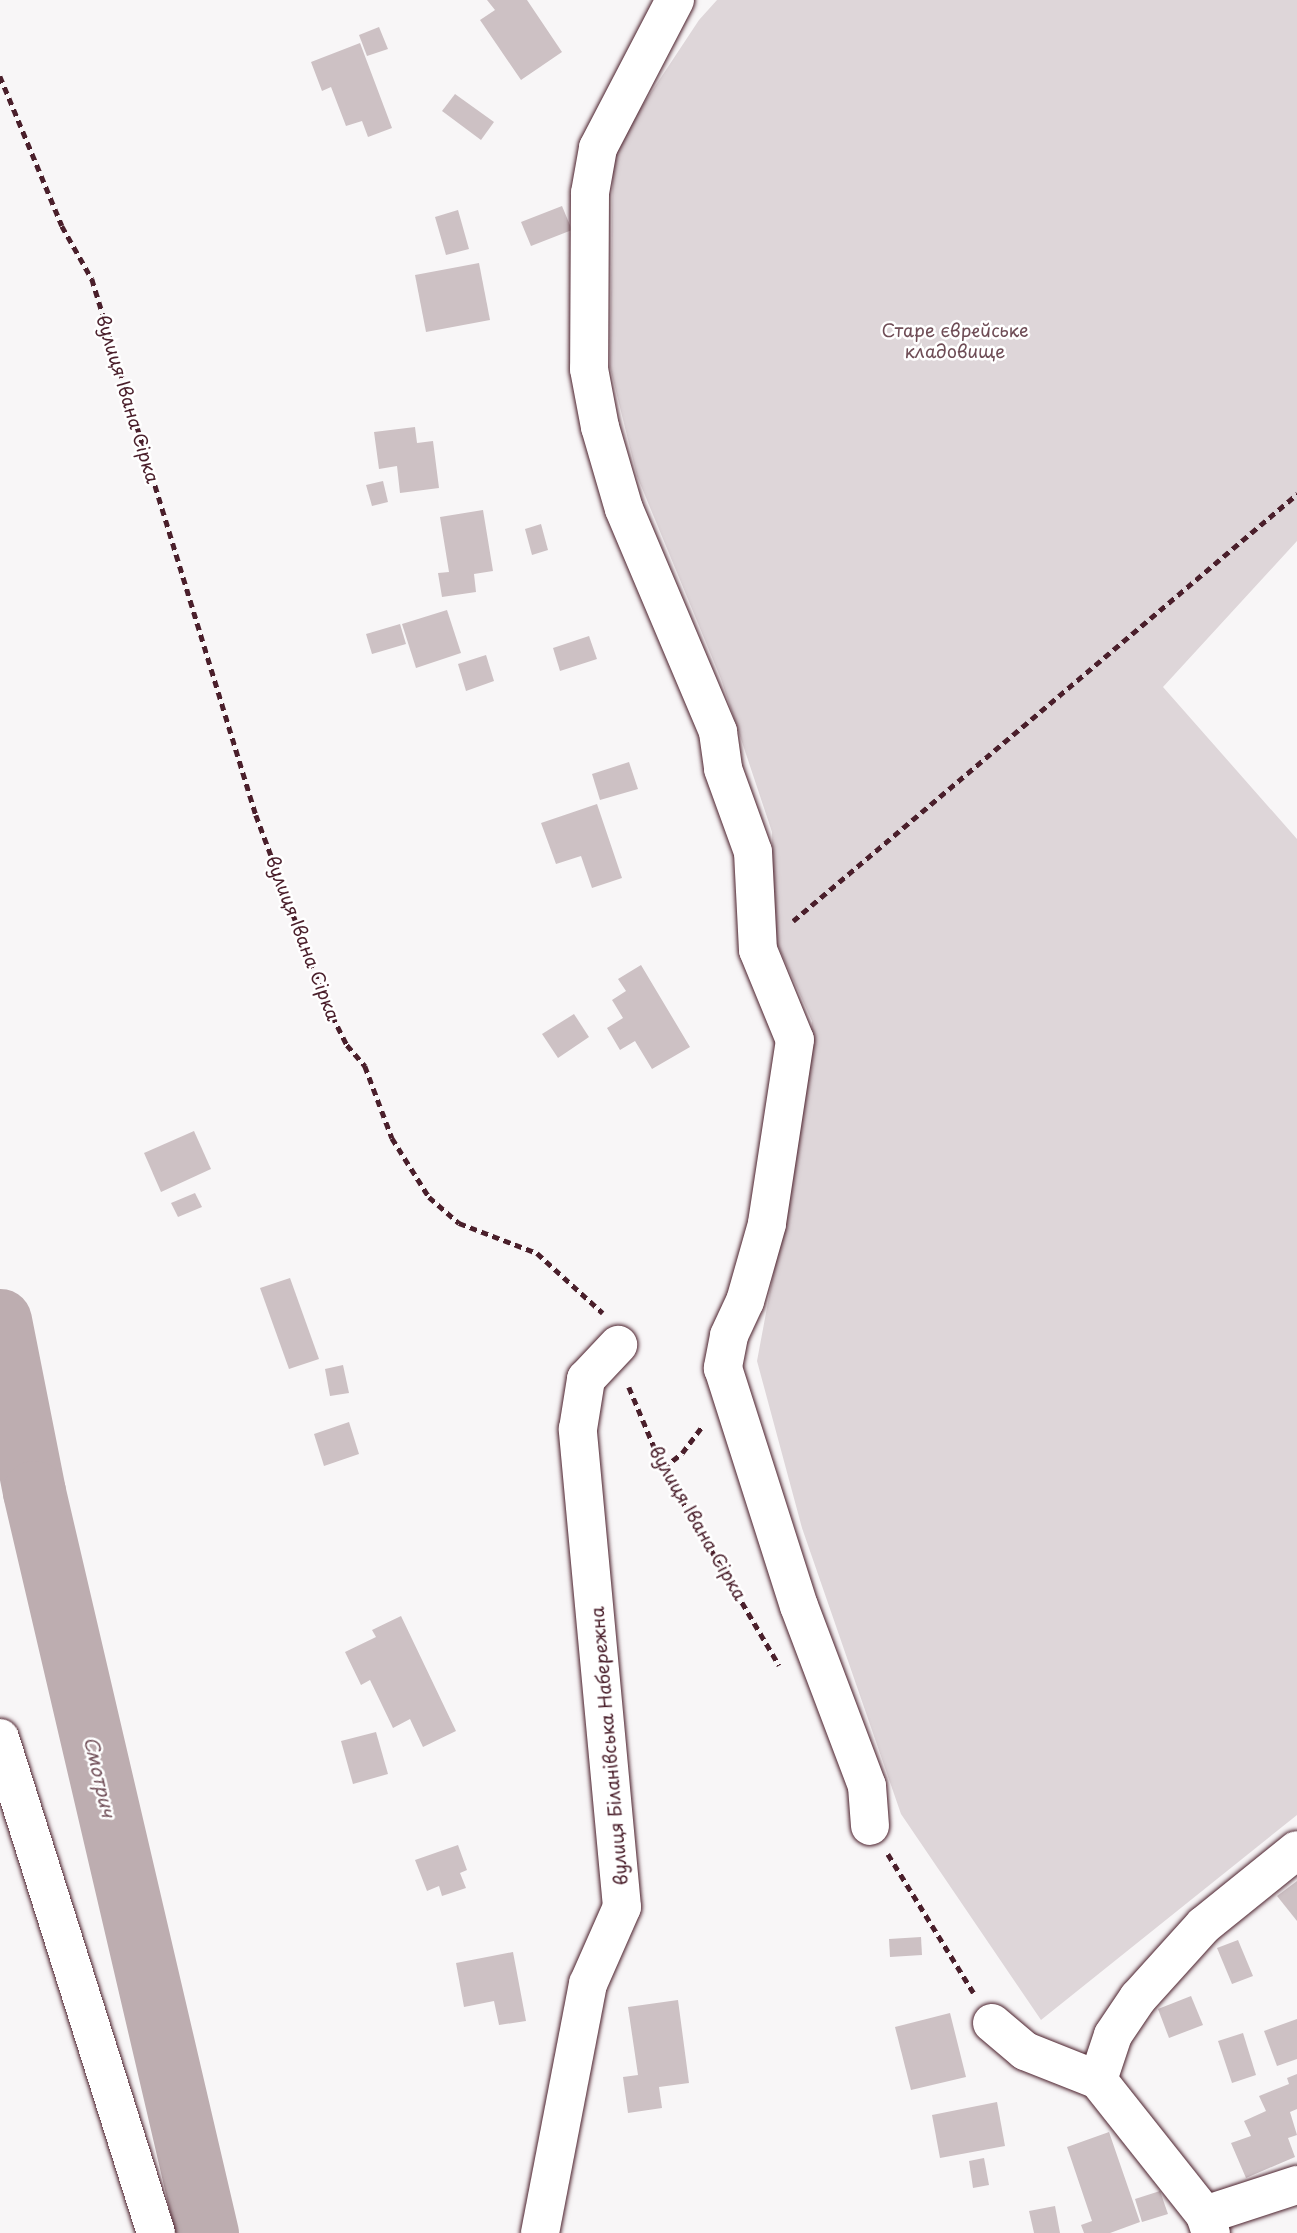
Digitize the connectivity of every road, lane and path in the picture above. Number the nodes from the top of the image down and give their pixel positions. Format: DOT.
graph roads {
  1 [pos="676,0"];
  2 [pos="0,76"];
  3 [pos="1297,494"];
  4 [pos="758,950"];
  5 [pos="618,1345"];
  6 [pos="783,1673"];
  7 [pos="0,1738"];
  8 [pos="870,1826"];
  9 [pos="1297,1850"];
  10 [pos="992,2023"];
  11 [pos="1098,2080"];
  12 [pos="1297,2185"];
  13 [pos="1208,2224"];
  14 [pos="156,2233"];
  15 [pos="540,2233"];
  1 -- 4 [label="street"];
  2 -- 5 [label="path, вулиця Івана Сірка"];
  3 -- 4 [label="path"];
  4 -- 8 [label="street"];
  5 -- 6 [label="path, вулиця Івана Сірка"];
  5 -- 15 [label="street, вулиця Біланівська Набережна"];
  7 -- 14 [label="street"];
  8 -- 10 [label="path"];
  9 -- 11 [label="street"];
  10 -- 11 [label="street"];
  11 -- 13 [label="street"];
  12 -- 13 [label="street"];
}
